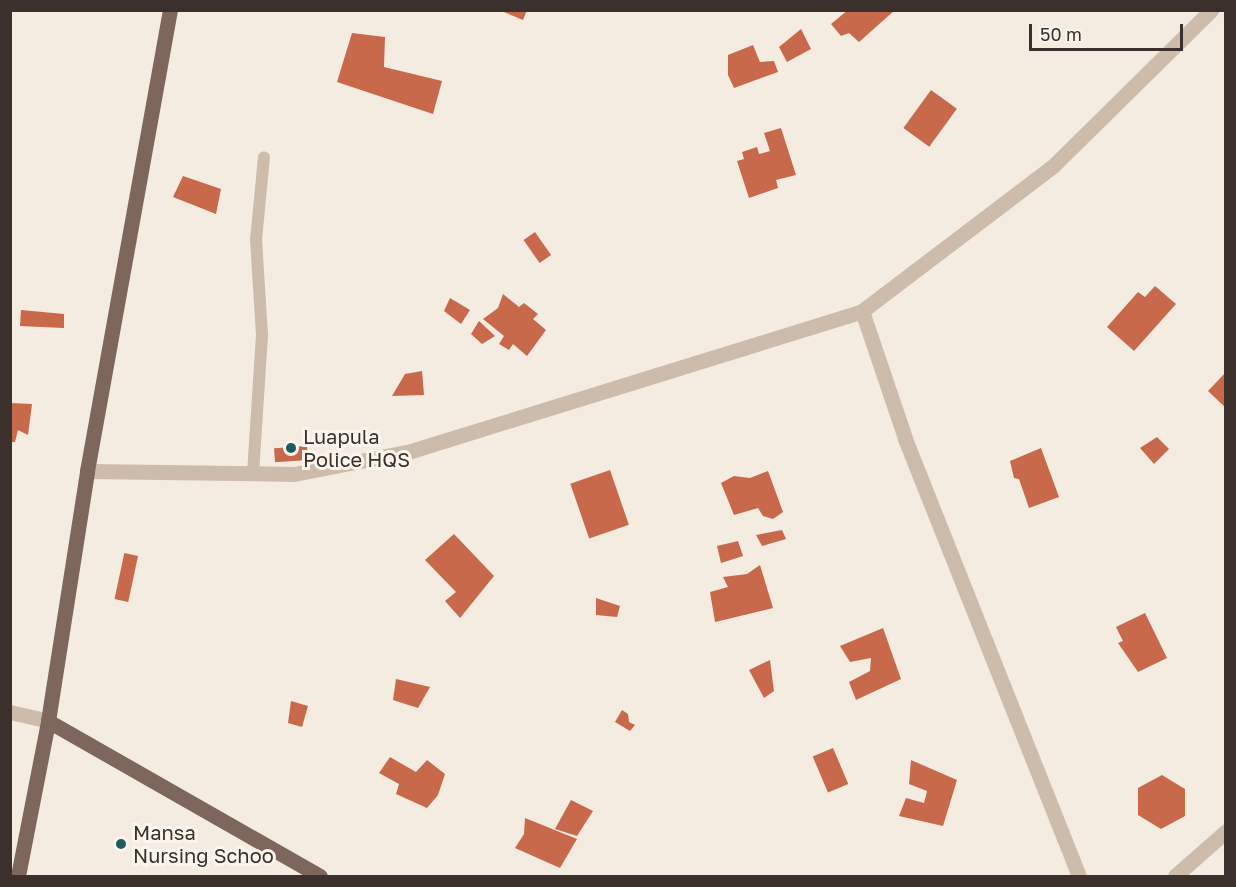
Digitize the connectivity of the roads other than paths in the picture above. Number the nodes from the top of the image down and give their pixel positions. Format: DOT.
graph roads {
  1 [pos="170,10"];
  2 [pos="1211,10"];
  3 [pos="264,157"];
  4 [pos="862,311"];
  5 [pos="87,471"];
  6 [pos="253,474"];
  7 [pos="10,712"];
  8 [pos="48,721"];
  9 [pos="1226,831"];
  10 [pos="18,876"];
  11 [pos="320,876"];
  12 [pos="1078,876"];
  13 [pos="1175,876"];
  1 -- 5 [label="main road"];
  2 -- 4 [label="street"];
  3 -- 6 [label="lane"];
  4 -- 6 [label="street"];
  4 -- 12 [label="street"];
  5 -- 6 [label="street"];
  5 -- 8 [label="main road"];
  7 -- 8 [label="street"];
  8 -- 10 [label="main road"];
  8 -- 11 [label="main road"];
  9 -- 13 [label="street"];
}
